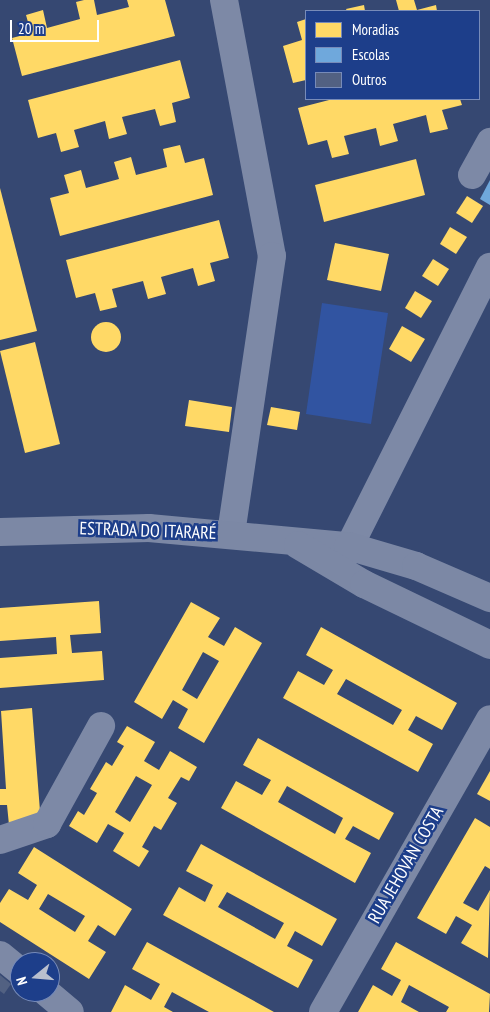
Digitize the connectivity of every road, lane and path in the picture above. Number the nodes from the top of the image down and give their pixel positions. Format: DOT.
graph roads {
  1 [pos="224,0"];
  2 [pos="490,142"];
  3 [pos="472,175"];
  4 [pos="490,267"];
  5 [pos="0,532"];
  6 [pos="231,534"];
  7 [pos="343,557"];
  8 [pos="490,598"];
  9 [pos="490,645"];
  10 [pos="490,719"];
  11 [pos="101,726"];
  12 [pos="0,840"];
  13 [pos="0,954"];
  14 [pos="10,962"];
  15 [pos="58,1002"];
  16 [pos="70,1012"];
  17 [pos="323,1012"];
  1 -- 6 [label="street"];
  2 -- 3 [label="street"];
  4 -- 7 [label="street"];
  5 -- 6 [label="main road, ESTRADA DO ITARARÉ"];
  6 -- 7 [label="main road, ESTRADA DO ITARARÉ"];
  7 -- 8 [label="main road, ESTRADA DO ITARARÉ"];
  7 -- 9 [label="main road, ESTRADA DO ITARARÉ"];
  10 -- 17 [label="street, RUA JEHOVAN COSTA"];
  11 -- 12 [label="street"];
  13 -- 14 [label="street"];
  15 -- 16 [label="street"];
}
